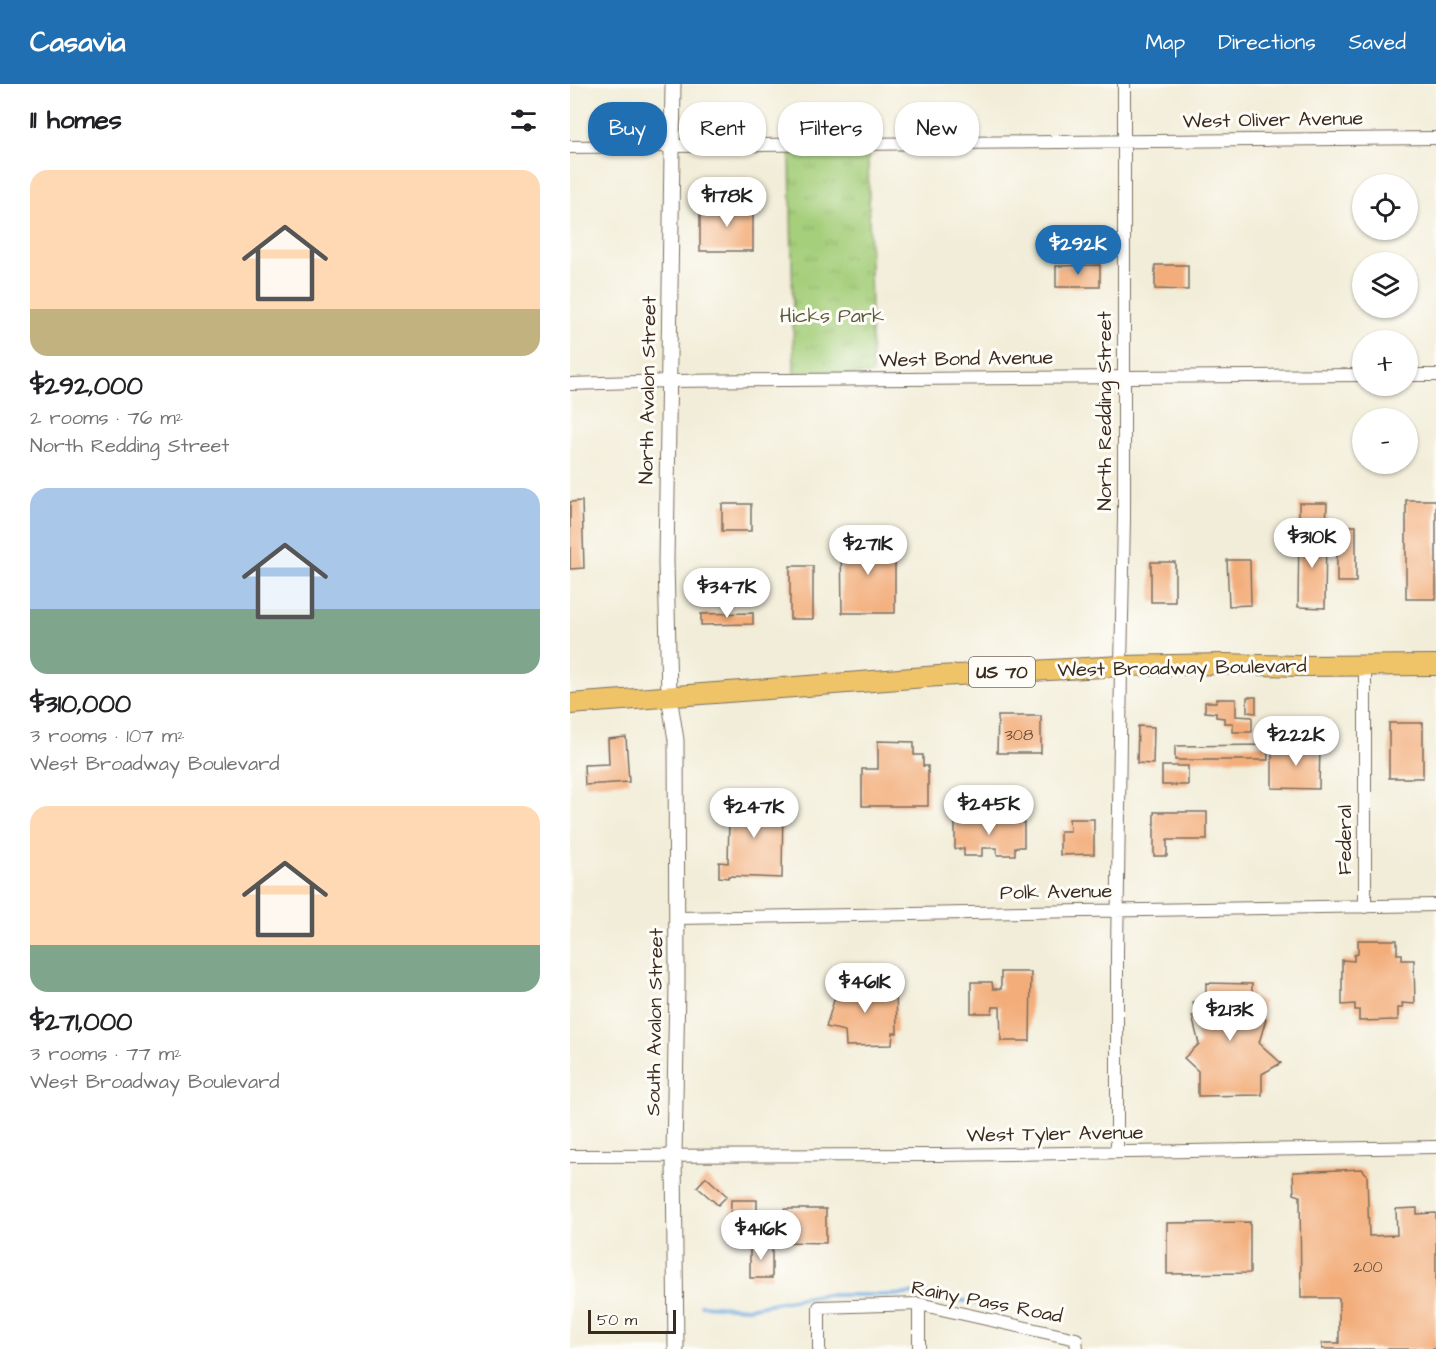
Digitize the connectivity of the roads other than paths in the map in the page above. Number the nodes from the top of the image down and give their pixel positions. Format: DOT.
graph roads {
  1 [pos="673,84"];
  2 [pos="1124,84"];
  3 [pos="1436,138"];
  4 [pos="1124,141"];
  5 [pos="673,146"];
  6 [pos="570,147"];
  7 [pos="1352,375"];
  8 [pos="1418,375"];
  9 [pos="1436,375"];
  10 [pos="1124,377"];
  11 [pos="669,381"];
  12 [pos="570,384"];
  13 [pos="1365,665"];
  14 [pos="1436,665"];
  15 [pos="1120,666"];
  16 [pos="669,696"];
  17 [pos="570,704"];
  18 [pos="1436,905"];
  19 [pos="1365,907"];
  20 [pos="1118,910"];
  21 [pos="677,918"];
  22 [pos="1436,1147"];
  23 [pos="1117,1152"];
  24 [pos="570,1156"];
  25 [pos="674,1157"];
  26 [pos="919,1304"];
  27 [pos="1076,1344"];
  28 [pos="676,1349"];
  29 [pos="819,1349"];
  30 [pos="920,1349"];
  1 -- 5 [label="street, North Avalon Street"];
  2 -- 4 [label="street, North Redding Street"];
  3 -- 4 [label="street, West Oliver Avenue"];
  4 -- 5 [label="street, West Oliver Avenue"];
  4 -- 10 [label="street, North Redding Street"];
  5 -- 6 [label="street, West Oliver Avenue"];
  5 -- 11 [label="street, North Avalon Street"];
  7 -- 10 [label="street, West Bond Avenue"];
  8 -- 9 [label="street"];
  10 -- 11 [label="street, West Bond Avenue"];
  10 -- 15 [label="street, North Redding Street"];
  11 -- 12 [label="street, West Bond Avenue"];
  11 -- 16 [label="street, North Avalon Street"];
  13 -- 14 [label="main road, West Broadway Boulevard / US 70"];
  13 -- 15 [label="main road, West Broadway Boulevard / US 70"];
  13 -- 19 [label="street, Federal"];
  15 -- 16 [label="main road, West Broadway Boulevard / US 70"];
  15 -- 20 [label="street, North Redding Street"];
  16 -- 17 [label="main road, West Broadway Boulevard / US 70"];
  16 -- 21 [label="street, South Avalon Street"];
  18 -- 19 [label="street, Polk Avenue"];
  19 -- 20 [label="street, Polk Avenue"];
  20 -- 21 [label="street, Polk Avenue"];
  20 -- 23 [label="street, North Redding Street"];
  21 -- 25 [label="street, South Avalon Street"];
  22 -- 23 [label="street, West Tyler Avenue"];
  23 -- 25 [label="street, West Tyler Avenue"];
  24 -- 25 [label="street, West Tyler Avenue"];
  25 -- 28 [label="street, South Avalon Street"];
  26 -- 27 [label="street, Rainy Pass Road"];
  26 -- 29 [label="street, Rainy Pass Road"];
  26 -- 30 [label="street"];
}
